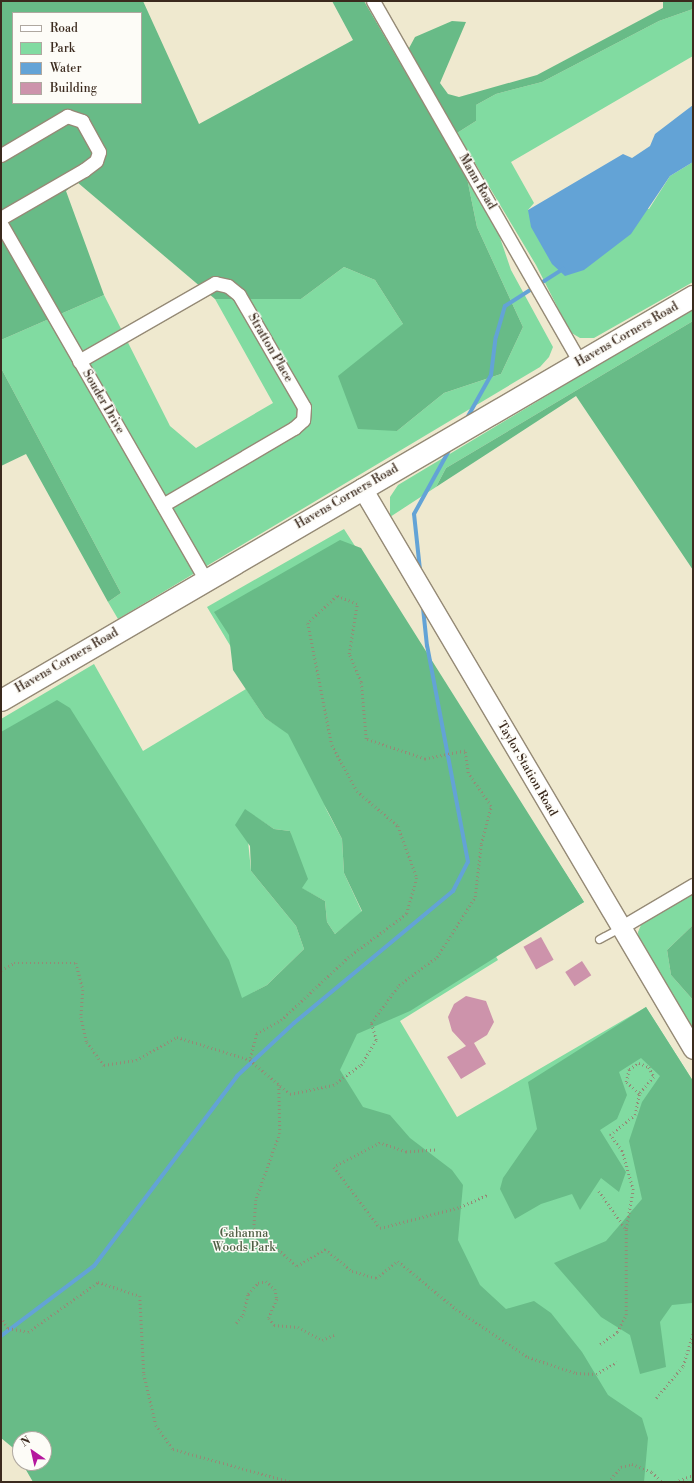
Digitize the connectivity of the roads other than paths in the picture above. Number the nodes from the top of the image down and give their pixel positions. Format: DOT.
graph roads {
  1 [pos="373,1"];
  2 [pos="1,154"];
  3 [pos="1,218"];
  4 [pos="1,224"];
  5 [pos="693,296"];
  6 [pos="79,361"];
  7 [pos="580,362"];
  8 [pos="362,488"];
  9 [pos="163,505"];
  10 [pos="206,580"];
  11 [pos="1,700"];
  12 [pos="693,885"];
  13 [pos="620,928"];
  14 [pos="599,940"];
  15 [pos="693,1048"];
  1 -- 7 [label="street, Mann Road"];
  2 -- 3 [label="street"];
  4 -- 6 [label="street, Souder Drive"];
  5 -- 7 [label="main road, Havens Corners Road"];
  6 -- 9 [label="street, Souder Drive"];
  6 -- 9 [label="street, Stratton Place"];
  7 -- 8 [label="main road, Havens Corners Road"];
  8 -- 10 [label="main road, Havens Corners Road"];
  8 -- 13 [label="main road, Taylor Station Road"];
  9 -- 10 [label="street, Souder Drive"];
  10 -- 11 [label="main road, Havens Corners Road"];
  12 -- 13 [label="street"];
  13 -- 14 [label="lane"];
  13 -- 15 [label="main road, Taylor Station Road"];
}
